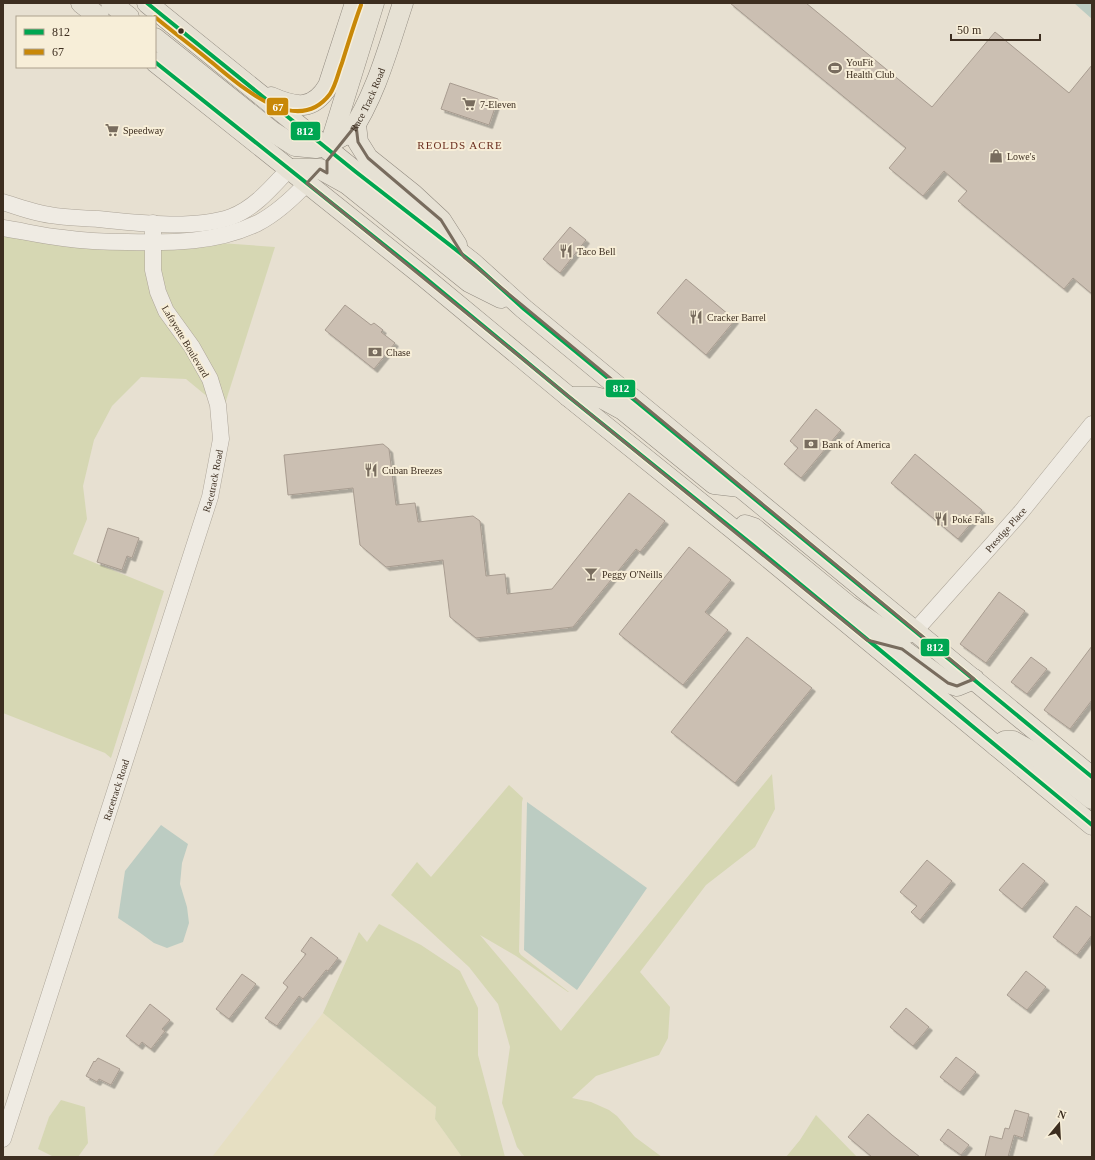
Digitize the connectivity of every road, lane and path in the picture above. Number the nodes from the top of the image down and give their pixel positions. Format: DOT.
graph roads {
  1 [pos="82,3"];
  2 [pos="112,3"];
  3 [pos="147,3"];
  4 [pos="355,3"];
  5 [pos="364,3"];
  6 [pos="374,3"];
  7 [pos="392,3"];
  8 [pos="403,3"];
  9 [pos="98,16"];
  10 [pos="128,16"];
  11 [pos="156,39"];
  12 [pos="390,44"];
  13 [pos="156,63"];
  14 [pos="256,91"];
  15 [pos="356,125"];
  16 [pos="322,156"];
  17 [pos="289,169"];
  18 [pos="3,202"];
  19 [pos="153,223"];
  20 [pos="3,228"];
  21 [pos="153,242"];
  22 [pos="464,256"];
  23 [pos="524,308"];
  24 [pos="569,398"];
  25 [pos="1092,424"];
  26 [pos="221,439"];
  27 [pos="740,487"];
  28 [pos="710,511"];
  29 [pos="915,631"];
  30 [pos="867,640"];
  31 [pos="974,679"];
  32 [pos="996,746"];
  33 [pos="1092,777"];
  34 [pos="1092,799"];
  35 [pos="1092,825"];
  36 [pos="3,1139"];
  1 -- 9 [label="main road"];
  2 -- 10 [label="main road"];
  3 -- 14 [label="main road"];
  4 -- 14 [label="main road"];
  5 -- 16 [label="main road, Race Track Road"];
  6 -- 16 [label="main road"];
  7 -- 12 [label="main road"];
  8 -- 12 [label="main road, Race Track Road"];
  11 -- 16 [label="main road"];
  12 -- 15 [label="main road, Race Track Road"];
  13 -- 17 [label="main road"];
  14 -- 16 [label="main road"];
  15 -- 16 [label="main road, Race Track Road"];
  15 -- 22 [label="main road"];
  16 -- 17 [label="main road"];
  16 -- 17 [label="main road, Race Track Road"];
  16 -- 21 [label="street"];
  16 -- 22 [label="main road"];
  16 -- 23 [label="main road"];
  16 -- 24 [label="main road"];
  17 -- 19 [label="street"];
  18 -- 19 [label="street"];
  19 -- 21 [label="street, Lafayette Boulevard"];
  20 -- 21 [label="street"];
  21 -- 26 [label="street, Lafayette Boulevard"];
  22 -- 23 [label="main road"];
  23 -- 27 [label="main road"];
  24 -- 27 [label="main road"];
  24 -- 28 [label="main road"];
  25 -- 29 [label="street, Prestige Place"];
  26 -- 36 [label="street, Racetrack Road"];
  27 -- 29 [label="main road"];
  28 -- 29 [label="main road"];
  28 -- 30 [label="main road"];
  29 -- 31 [label="main road"];
  30 -- 31 [label="main road"];
  30 -- 32 [label="main road"];
  31 -- 33 [label="main road"];
  32 -- 34 [label="main road"];
  32 -- 35 [label="main road"];
}
